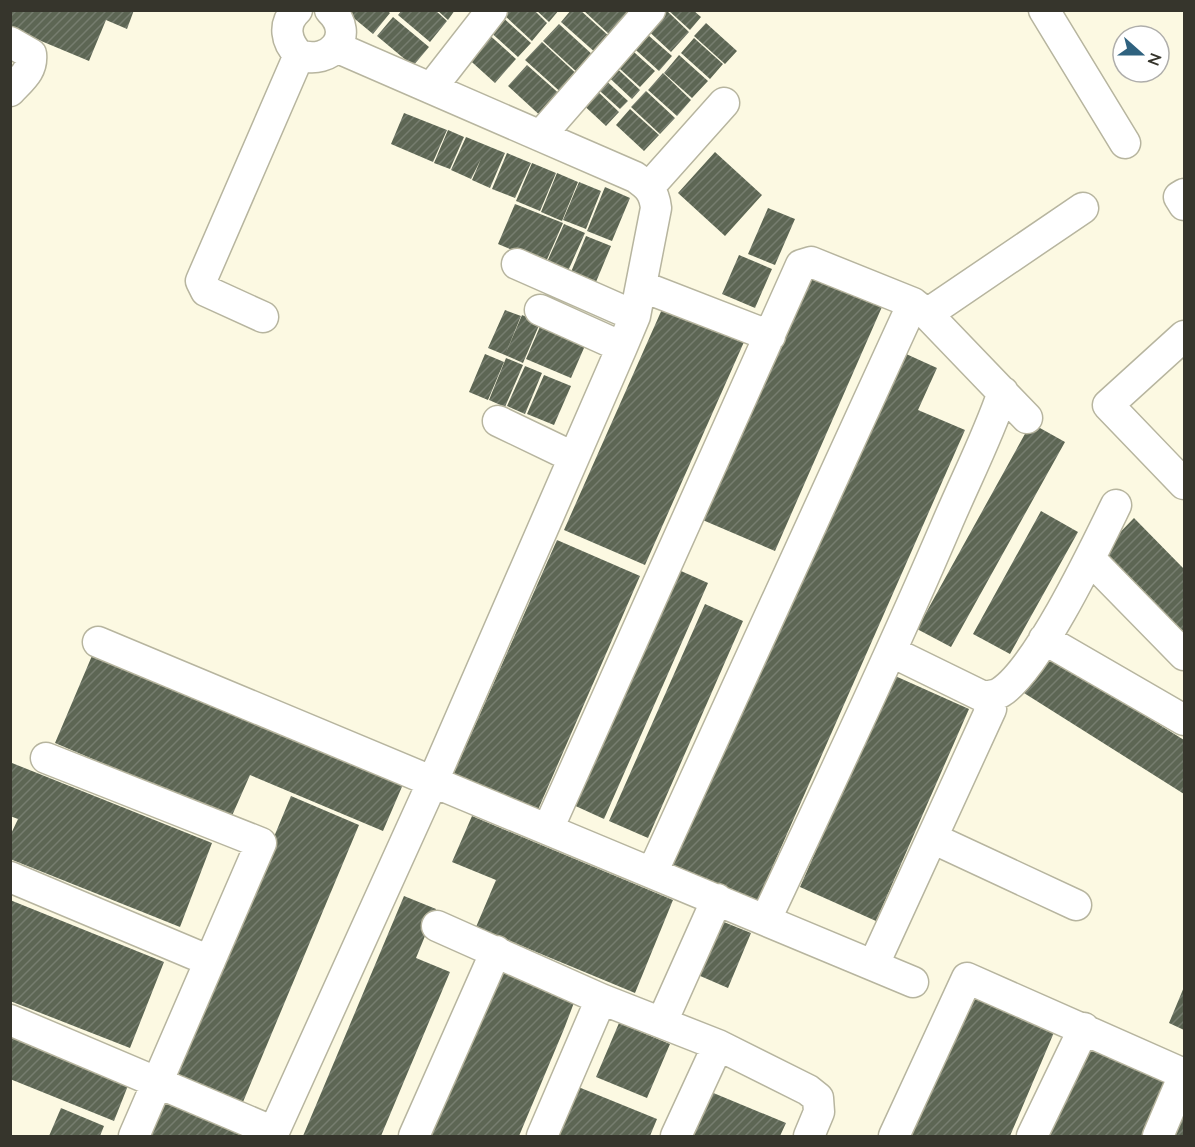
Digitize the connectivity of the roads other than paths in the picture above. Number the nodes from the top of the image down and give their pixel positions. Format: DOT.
graph roads {
  1 [pos="330,10"];
  2 [pos="492,10"];
  3 [pos="650,10"];
  4 [pos="1044,10"];
  5 [pos="288,13"];
  6 [pos="10,42"];
  7 [pos="336,47"];
  8 [pos="299,55"];
  9 [pos="432,87"];
  10 [pos="10,91"];
  11 [pos="724,103"];
  12 [pos="541,135"];
  13 [pos="1125,143"];
  14 [pos="650,187"];
  15 [pos="1185,194"];
  16 [pos="1185,205"];
  17 [pos="1083,208"];
  18 [pos="517,264"];
  19 [pos="640,286"];
  20 [pos="920,308"];
  21 [pos="540,310"];
  22 [pos="635,315"];
  23 [pos="263,318"];
  24 [pos="770,336"];
  25 [pos="1185,336"];
  26 [pos="622,348"];
  27 [pos="1004,392"];
  28 [pos="1027,418"];
  29 [pos="498,421"];
  30 [pos="573,457"];
  31 [pos="1185,484"];
  32 [pos="1116,505"];
  33 [pos="1090,559"];
  34 [pos="1044,639"];
  35 [pos="98,642"];
  36 [pos="892,652"];
  37 [pos="1185,655"];
  38 [pos="984,698"];
  39 [pos="1185,720"];
  40 [pos="46,758"];
  41 [pos="433,781"];
  42 [pos="548,829"];
  43 [pos="932,838"];
  44 [pos="652,873"];
  45 [pos="10,877"];
  46 [pos="717,899"];
  47 [pos="1076,905"];
  48 [pos="766,919"];
  49 [pos="437,926"];
  50 [pos="496,951"];
  51 [pos="210,961"];
  52 [pos="874,964"];
  53 [pos="913,982"];
  54 [pos="601,999"];
  55 [pos="10,1020"];
  56 [pos="662,1022"];
  57 [pos="1084,1028"];
  58 [pos="718,1045"];
  59 [pos="1185,1074"];
  60 [pos="158,1082"];
  61 [pos="273,1134"];
  62 [pos="134,1137"];
  63 [pos="414,1137"];
  64 [pos="542,1137"];
  65 [pos="676,1137"];
  66 [pos="809,1137"];
  67 [pos="894,1137"];
  68 [pos="1032,1137"];
  69 [pos="1158,1137"];
  1 -- 7 [label="street"];
  2 -- 9 [label="street"];
  3 -- 12 [label="street"];
  4 -- 13 [label="street"];
  5 -- 8 [label="street"];
  6 -- 10 [label="street"];
  7 -- 8 [label="street"];
  7 -- 9 [label="street"];
  8 -- 23 [label="street"];
  9 -- 12 [label="street"];
  11 -- 14 [label="street"];
  12 -- 14 [label="street"];
  14 -- 19 [label="street"];
  15 -- 16 [label="street"];
  17 -- 20 [label="street"];
  18 -- 22 [label="street"];
  19 -- 22 [label="street"];
  19 -- 24 [label="street"];
  20 -- 24 [label="street"];
  20 -- 27 [label="street"];
  20 -- 44 [label="street"];
  21 -- 26 [label="street"];
  22 -- 26 [label="street"];
  24 -- 42 [label="street"];
  25 -- 31 [label="street"];
  26 -- 30 [label="street"];
  27 -- 28 [label="street"];
  27 -- 36 [label="street"];
  29 -- 30 [label="street"];
  30 -- 41 [label="street"];
  32 -- 33 [label="street"];
  33 -- 34 [label="street"];
  33 -- 37 [label="street"];
  34 -- 38 [label="street"];
  34 -- 39 [label="street"];
  35 -- 41 [label="street"];
  36 -- 38 [label="street"];
  36 -- 48 [label="street"];
  38 -- 43 [label="street"];
  40 -- 51 [label="street"];
  41 -- 42 [label="street"];
  41 -- 61 [label="street"];
  42 -- 44 [label="street"];
  43 -- 47 [label="street"];
  43 -- 52 [label="street"];
  44 -- 46 [label="street"];
  45 -- 51 [label="street"];
  46 -- 48 [label="street"];
  46 -- 56 [label="street"];
  48 -- 52 [label="street"];
  49 -- 50 [label="street"];
  50 -- 54 [label="street"];
  50 -- 63 [label="street"];
  51 -- 60 [label="street"];
  52 -- 53 [label="street"];
  54 -- 56 [label="street"];
  54 -- 64 [label="street"];
  55 -- 60 [label="street"];
  56 -- 58 [label="street"];
  57 -- 59 [label="street"];
  57 -- 67 [label="street"];
  57 -- 68 [label="street"];
  58 -- 65 [label="street"];
  58 -- 66 [label="street"];
  59 -- 69 [label="street"];
  60 -- 61 [label="street"];
  60 -- 62 [label="street"];
}
